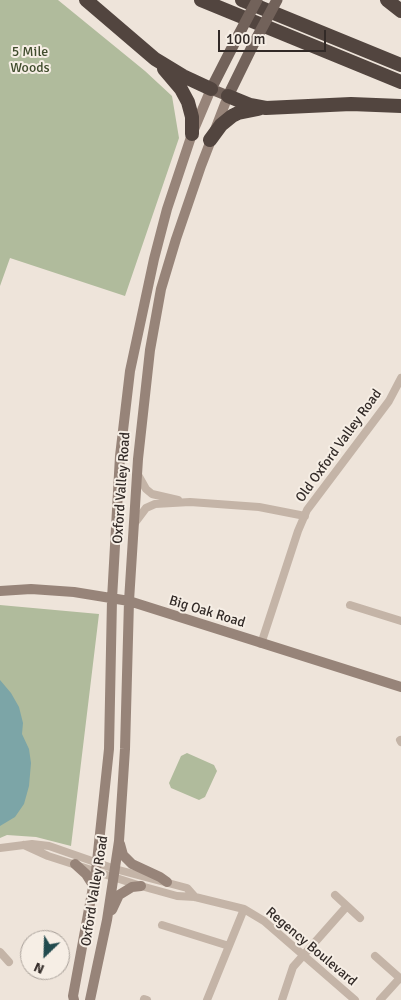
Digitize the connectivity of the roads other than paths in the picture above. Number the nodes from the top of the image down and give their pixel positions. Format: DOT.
graph roads {
  1 [pos="86,0"];
  2 [pos="201,0"];
  3 [pos="242,0"];
  4 [pos="257,0"];
  5 [pos="277,0"];
  6 [pos="387,0"];
  7 [pos="401,11"];
  8 [pos="155,59"];
  9 [pos="401,65"];
  10 [pos="401,82"];
  11 [pos="211,89"];
  12 [pos="228,96"];
  13 [pos="401,106"];
  14 [pos="266,108"];
  15 [pos="192,134"];
  16 [pos="210,140"];
  17 [pos="401,378"];
  18 [pos="137,472"];
  19 [pos="190,502"];
  20 [pos="305,516"];
  21 [pos="134,524"];
  22 [pos="0,591"];
  23 [pos="112,599"];
  24 [pos="129,601"];
  25 [pos="350,605"];
  26 [pos="401,622"];
  27 [pos="261,644"];
  28 [pos="401,687"];
  29 [pos="119,841"];
  30 [pos="24,846"];
  31 [pos="0,848"];
  32 [pos="75,864"];
  33 [pos="96,867"];
  34 [pos="114,873"];
  35 [pos="167,882"];
  36 [pos="93,885"];
  37 [pos="141,886"];
  38 [pos="335,895"];
  39 [pos="195,897"];
  40 [pos="347,906"];
  41 [pos="244,909"];
  42 [pos="360,918"];
  43 [pos="107,920"];
  44 [pos="162,925"];
  45 [pos="229,946"];
  46 [pos="0,952"];
  47 [pos="303,956"];
  48 [pos="375,956"];
  49 [pos="9,962"];
  50 [pos="400,978"];
  51 [pos="74,1000"];
  52 [pos="90,1000"];
  53 [pos="207,1000"];
  54 [pos="282,1000"];
  55 [pos="354,1000"];
  56 [pos="380,1000"];
  1 -- 8 [label="highway"];
  2 -- 10 [label="highway"];
  3 -- 9 [label="highway"];
  4 -- 11 [label="main road, Oxford Valley Road, bridge"];
  5 -- 12 [label="main road, Oxford Valley Road, bridge"];
  6 -- 7 [label="highway"];
  8 -- 11 [label="highway"];
  8 -- 15 [label="highway"];
  11 -- 12 [label="main road"];
  11 -- 15 [label="main road, Oxford Valley Road"];
  12 -- 14 [label="highway"];
  12 -- 16 [label="main road, Oxford Valley Road"];
  13 -- 14 [label="highway"];
  14 -- 16 [label="highway"];
  15 -- 23 [label="main road, Oxford Valley Road"];
  16 -- 18 [label="main road, Oxford Valley Road"];
  17 -- 20 [label="street, Old Oxford Valley Road"];
  18 -- 19 [label="street"];
  18 -- 21 [label="main road, Oxford Valley Road"];
  19 -- 20 [label="street"];
  19 -- 21 [label="street"];
  20 -- 27 [label="street, Old Oxford Valley Road"];
  21 -- 24 [label="main road, Oxford Valley Road"];
  22 -- 23 [label="main road, Big Oak Road"];
  23 -- 24 [label="main road, Big Oak Road"];
  23 -- 33 [label="main road, Oxford Valley Road"];
  24 -- 27 [label="main road, Big Oak Road"];
  24 -- 29 [label="main road, Oxford Valley Road"];
  25 -- 26 [label="street"];
  27 -- 28 [label="main road, Big Oak Road"];
  29 -- 34 [label="main road, Oxford Valley Road"];
  29 -- 35 [label="main road"];
  30 -- 31 [label="street"];
  30 -- 32 [label="street"];
  30 -- 33 [label="street"];
  32 -- 33 [label="street"];
  32 -- 36 [label="main road"];
  33 -- 34 [label="street"];
  33 -- 36 [label="main road, Oxford Valley Road"];
  34 -- 35 [label="street, Regency Boulevard"];
  34 -- 37 [label="street, Regency Boulevard"];
  34 -- 43 [label="main road, Oxford Valley Road"];
  35 -- 39 [label="street, Regency Boulevard"];
  36 -- 51 [label="main road, Oxford Valley Road"];
  37 -- 39 [label="street, Regency Boulevard"];
  37 -- 43 [label="main road"];
  38 -- 40 [label="street"];
  39 -- 41 [label="street, Regency Boulevard"];
  40 -- 42 [label="street"];
  40 -- 47 [label="street"];
  41 -- 45 [label="street"];
  41 -- 47 [label="street, Regency Boulevard"];
  43 -- 52 [label="main road, Oxford Valley Road"];
  44 -- 45 [label="street"];
  45 -- 53 [label="street"];
  46 -- 49 [label="street"];
  47 -- 54 [label="street"];
  47 -- 55 [label="street, Regency Boulevard"];
  48 -- 50 [label="street"];
  50 -- 56 [label="street"];
}
